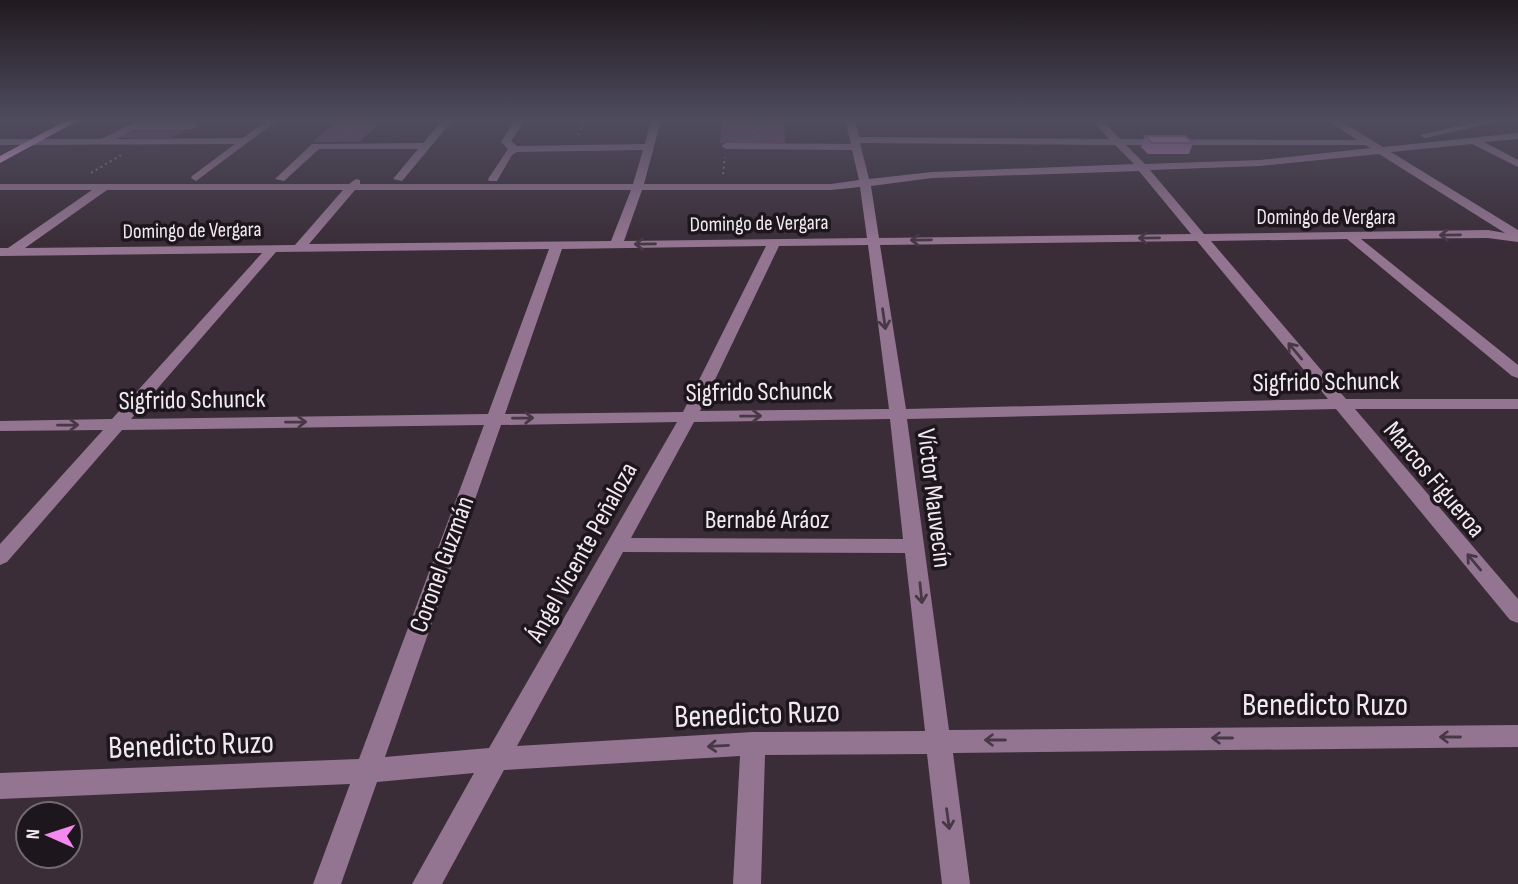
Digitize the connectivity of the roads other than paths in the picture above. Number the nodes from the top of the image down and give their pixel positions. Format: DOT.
graph roads {
  1 [pos="218,161"];
  2 [pos="299,161"];
  3 [pos="413,161"];
  4 [pos="503,161"];
  5 [pos="645,161"];
  6 [pos="859,161"];
  7 [pos="1164,161"];
  8 [pos="1276,161"];
  9 [pos="1400,161"];
  10 [pos="1138,163"];
  11 [pos="0,178"];
  12 [pos="116,178"];
  13 [pos="195,178"];
  14 [pos="280,178"];
  15 [pos="398,179"];
  16 [pos="493,179"];
  17 [pos="864,179"];
  18 [pos="355,182"];
  19 [pos="638,183"];
  20 [pos="0,187"];
  21 [pos="104,187"];
  22 [pos="1200,237"];
  23 [pos="1351,237"];
  24 [pos="1518,237"];
  25 [pos="873,240"];
  26 [pos="774,243"];
  27 [pos="556,245"];
  28 [pos="617,245"];
  29 [pos="274,248"];
  30 [pos="299,248"];
  31 [pos="3,254"];
  32 [pos="1518,373"];
  33 [pos="1339,404"];
  34 [pos="1518,404"];
  35 [pos="898,414"];
  36 [pos="689,416"];
  37 [pos="494,419"];
  38 [pos="118,425"];
  39 [pos="0,426"];
  40 [pos="618,545"];
  41 [pos="916,546"];
  42 [pos="0,557"];
  43 [pos="1518,614"];
  44 [pos="1518,736"];
  45 [pos="937,741"];
  46 [pos="752,744"];
  47 [pos="495,759"];
  48 [pos="365,771"];
  49 [pos="0,786"];
  50 [pos="327,884"];
  51 [pos="426,884"];
  52 [pos="747,884"];
  53 [pos="957,884"];
  1 -- 13 [label="street"];
  2 -- 14 [label="street"];
  3 -- 15 [label="street"];
  4 -- 16 [label="street"];
  5 -- 19 [label="street"];
  6 -- 17 [label="street, Víctor Mauvecín"];
  7 -- 10 [label="street"];
  8 -- 10 [label="street"];
  9 -- 24 [label="street"];
  10 -- 17 [label="street"];
  10 -- 22 [label="street, Marcos Figueroa"];
  11 -- 12 [label="street"];
  12 -- 13 [label="street"];
  12 -- 21 [label="street"];
  13 -- 14 [label="street"];
  14 -- 18 [label="street"];
  15 -- 16 [label="street"];
  15 -- 18 [label="street"];
  16 -- 19 [label="street"];
  17 -- 19 [label="street"];
  17 -- 19 [label="street"];
  17 -- 25 [label="street, Víctor Mauvecín"];
  18 -- 19 [label="street"];
  18 -- 21 [label="street"];
  18 -- 30 [label="street"];
  19 -- 28 [label="street"];
  20 -- 21 [label="street"];
  21 -- 31 [label="street"];
  22 -- 23 [label="street, Domingo de Vergara"];
  22 -- 25 [label="street, Domingo de Vergara, one-way"];
  33 -- 22 [label="street, Marcos Figueroa, one-way"];
  24 -- 23 [label="street, Domingo de Vergara, one-way"];
  23 -- 32 [label="street"];
  25 -- 26 [label="street, Domingo de Vergara"];
  25 -- 35 [label="street, Víctor Mauvecín, one-way"];
  26 -- 28 [label="street, Domingo de Vergara, one-way"];
  26 -- 36 [label="street, Ángel Vicente Peñaloza"];
  27 -- 28 [label="street, Domingo de Vergara"];
  27 -- 30 [label="street, Domingo de Vergara"];
  27 -- 37 [label="street, Coronel Guzmán"];
  29 -- 30 [label="street, Domingo de Vergara"];
  29 -- 31 [label="street, Domingo de Vergara"];
  29 -- 38 [label="street"];
  33 -- 34 [label="street, Sigfrido Schunck"];
  33 -- 35 [label="street, Sigfrido Schunck"];
  43 -- 33 [label="street, Marcos Figueroa, one-way"];
  36 -- 35 [label="street, Sigfrido Schunck, one-way"];
  35 -- 41 [label="street, Víctor Mauvecín"];
  37 -- 36 [label="street, Sigfrido Schunck, one-way"];
  36 -- 40 [label="street, Ángel Vicente Peñaloza"];
  38 -- 37 [label="street, Sigfrido Schunck, one-way"];
  37 -- 48 [label="street, Coronel Guzmán"];
  39 -- 38 [label="street, Sigfrido Schunck, one-way"];
  38 -- 42 [label="street"];
  40 -- 41 [label="street, Bernabé Aráoz"];
  40 -- 47 [label="street, Ángel Vicente Peñaloza"];
  41 -- 45 [label="street, Víctor Mauvecín, one-way"];
  44 -- 45 [label="street, Benedicto Ruzo, one-way"];
  45 -- 46 [label="street, Benedicto Ruzo"];
  45 -- 53 [label="street, Víctor Mauvecín, one-way"];
  46 -- 47 [label="street, Benedicto Ruzo, one-way"];
  46 -- 52 [label="street"];
  47 -- 48 [label="street, Benedicto Ruzo"];
  47 -- 51 [label="street, Ángel Vicente Peñaloza"];
  48 -- 49 [label="street, Benedicto Ruzo"];
  48 -- 50 [label="street, Coronel Guzmán"];
}
